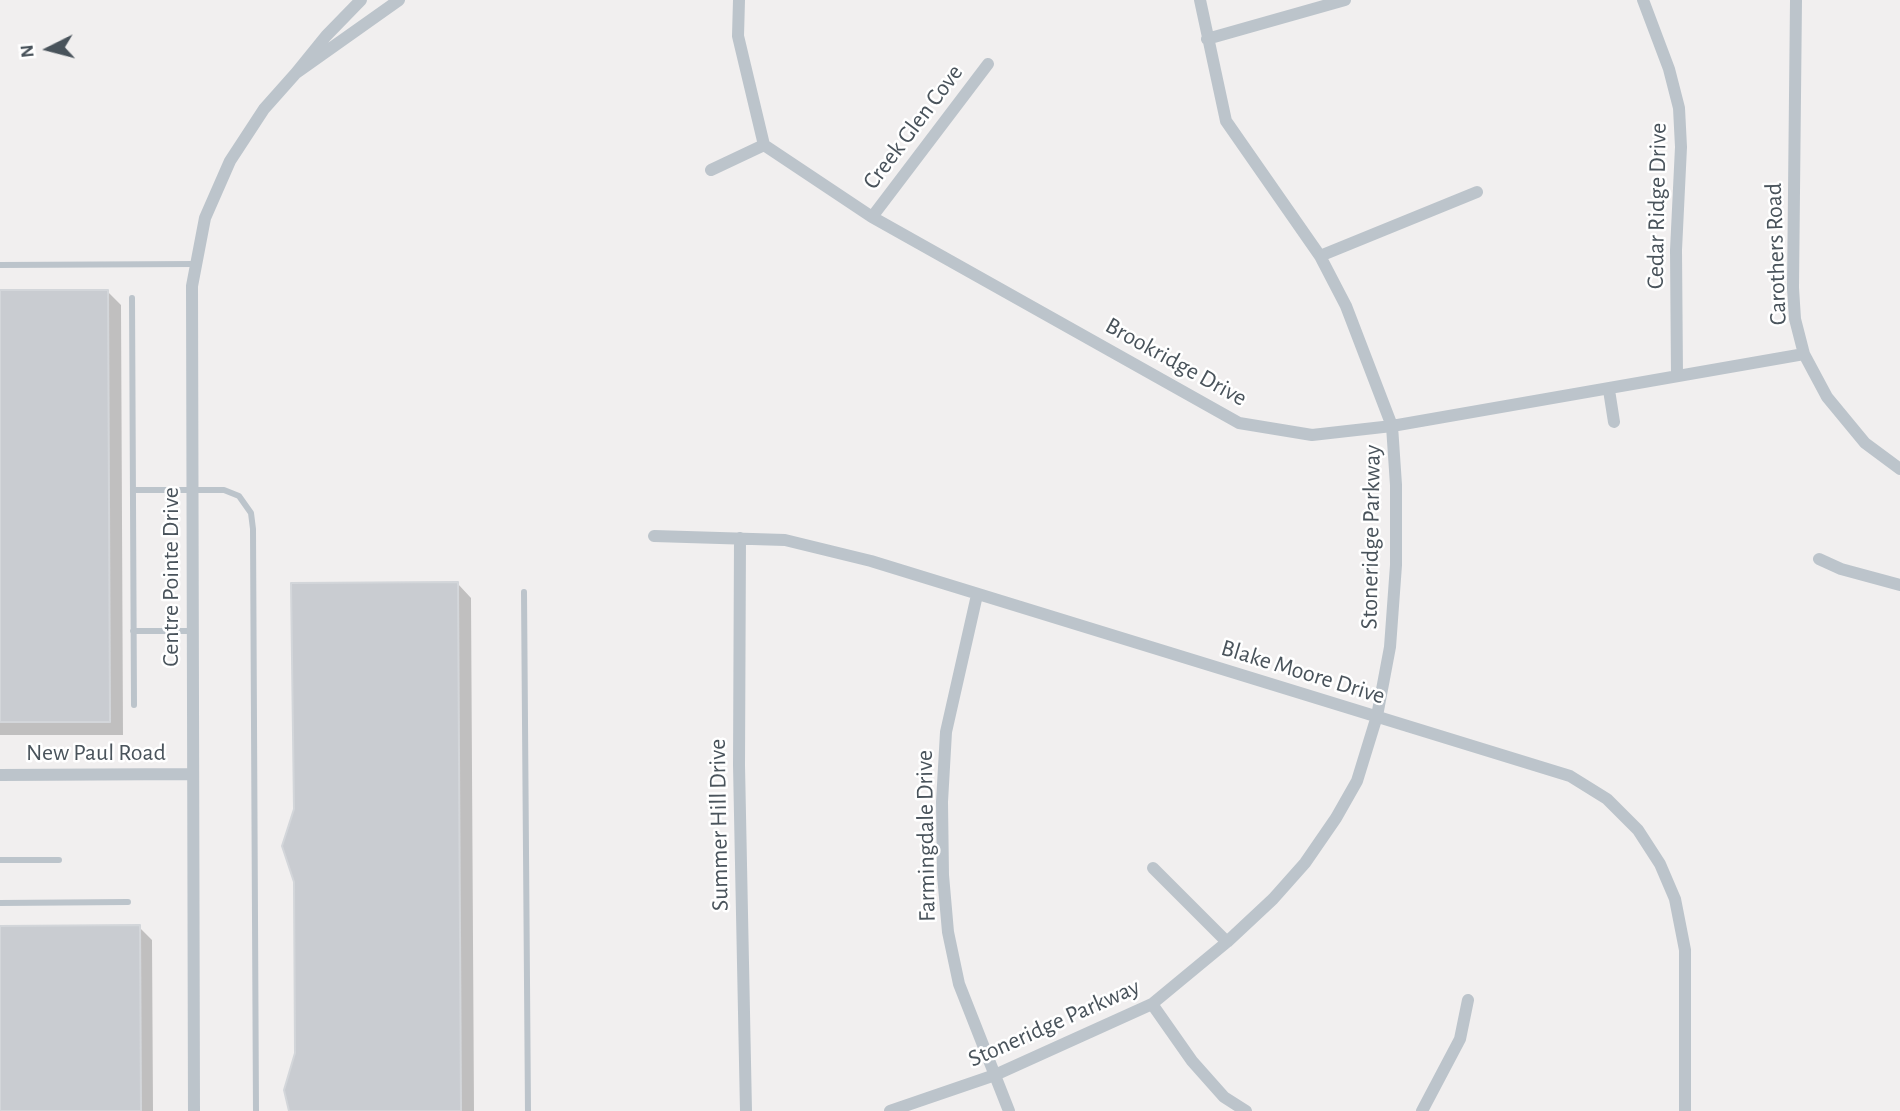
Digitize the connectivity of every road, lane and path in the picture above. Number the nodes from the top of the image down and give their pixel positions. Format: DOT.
graph roads {
  1 [pos="361,0"];
  2 [pos="399,0"];
  3 [pos="739,0"];
  4 [pos="1200,0"];
  5 [pos="1345,0"];
  6 [pos="1643,0"];
  7 [pos="1796,0"];
  8 [pos="1207,39"];
  9 [pos="988,64"];
  10 [pos="296,73"];
  11 [pos="764,145"];
  12 [pos="710,170"];
  13 [pos="1477,192"];
  14 [pos="872,217"];
  15 [pos="1320,256"];
  16 [pos="195,264"];
  17 [pos="0,265"];
  18 [pos="132,298"];
  19 [pos="1804,354"];
  20 [pos="1677,376"];
  21 [pos="1609,390"];
  22 [pos="1614,422"];
  23 [pos="1392,426"];
  24 [pos="1900,469"];
  25 [pos="192,489"];
  26 [pos="133,490"];
  27 [pos="654,536"];
  28 [pos="740,538"];
  29 [pos="1819,559"];
  30 [pos="1900,585"];
  31 [pos="524,592"];
  32 [pos="978,595"];
  33 [pos="133,631"];
  34 [pos="192,631"];
  35 [pos="134,705"];
  36 [pos="1377,716"];
  37 [pos="193,774"];
  38 [pos="0,775"];
  39 [pos="0,860"];
  40 [pos="59,860"];
  41 [pos="1153,868"];
  42 [pos="128,902"];
  43 [pos="0,903"];
  44 [pos="1227,942"];
  45 [pos="1468,1000"];
  46 [pos="1152,1004"];
  47 [pos="995,1075"];
  48 [pos="194,1111"];
  49 [pos="256,1111"];
  50 [pos="528,1111"];
  51 [pos="746,1111"];
  52 [pos="890,1111"];
  53 [pos="1009,1111"];
  54 [pos="1246,1111"];
  55 [pos="1422,1111"];
  56 [pos="1685,1111"];
  1 -- 10 [label="street, Centre Pointe Drive"];
  2 -- 10 [label="street, Centre Pointe Drive"];
  3 -- 11 [label="street"];
  4 -- 8 [label="street, Stoneridge Parkway"];
  5 -- 8 [label="street"];
  6 -- 20 [label="street, Cedar Ridge Drive"];
  7 -- 19 [label="street, Carothers Road"];
  8 -- 15 [label="street, Stoneridge Parkway"];
  9 -- 14 [label="street, Creek Glen Cove"];
  10 -- 16 [label="street, Centre Pointe Drive"];
  11 -- 12 [label="street"];
  11 -- 14 [label="street, Brookridge Drive"];
  13 -- 15 [label="street"];
  14 -- 23 [label="street, Brookridge Drive"];
  15 -- 23 [label="street, Stoneridge Parkway"];
  16 -- 17 [label="lane"];
  16 -- 25 [label="street, Centre Pointe Drive"];
  18 -- 26 [label="lane"];
  19 -- 20 [label="street, Brookridge Drive"];
  19 -- 24 [label="street, Carothers Road"];
  20 -- 21 [label="street, Brookridge Drive"];
  21 -- 22 [label="street"];
  21 -- 23 [label="street, Brookridge Drive"];
  23 -- 36 [label="street, Stoneridge Parkway"];
  25 -- 26 [label="lane"];
  25 -- 34 [label="street, Centre Pointe Drive"];
  25 -- 49 [label="lane"];
  26 -- 33 [label="lane"];
  27 -- 28 [label="street, Blake Moore Drive"];
  28 -- 32 [label="street, Blake Moore Drive"];
  28 -- 51 [label="street, Summer Hill Drive"];
  29 -- 30 [label="street"];
  31 -- 50 [label="lane"];
  32 -- 36 [label="street, Blake Moore Drive"];
  32 -- 47 [label="street, Farmingdale Drive"];
  33 -- 34 [label="lane"];
  33 -- 35 [label="lane"];
  34 -- 37 [label="street, Centre Pointe Drive"];
  36 -- 44 [label="street, Stoneridge Parkway"];
  36 -- 56 [label="street, Blake Moore Drive"];
  37 -- 38 [label="street, New Paul Road"];
  37 -- 48 [label="street, Centre Pointe Drive"];
  39 -- 40 [label="lane"];
  41 -- 44 [label="street"];
  42 -- 43 [label="lane"];
  44 -- 46 [label="street, Stoneridge Parkway"];
  45 -- 55 [label="street"];
  46 -- 47 [label="street, Stoneridge Parkway"];
  46 -- 54 [label="street"];
  47 -- 52 [label="street, Stoneridge Parkway"];
  47 -- 53 [label="street, Farmingdale Drive"];
}
